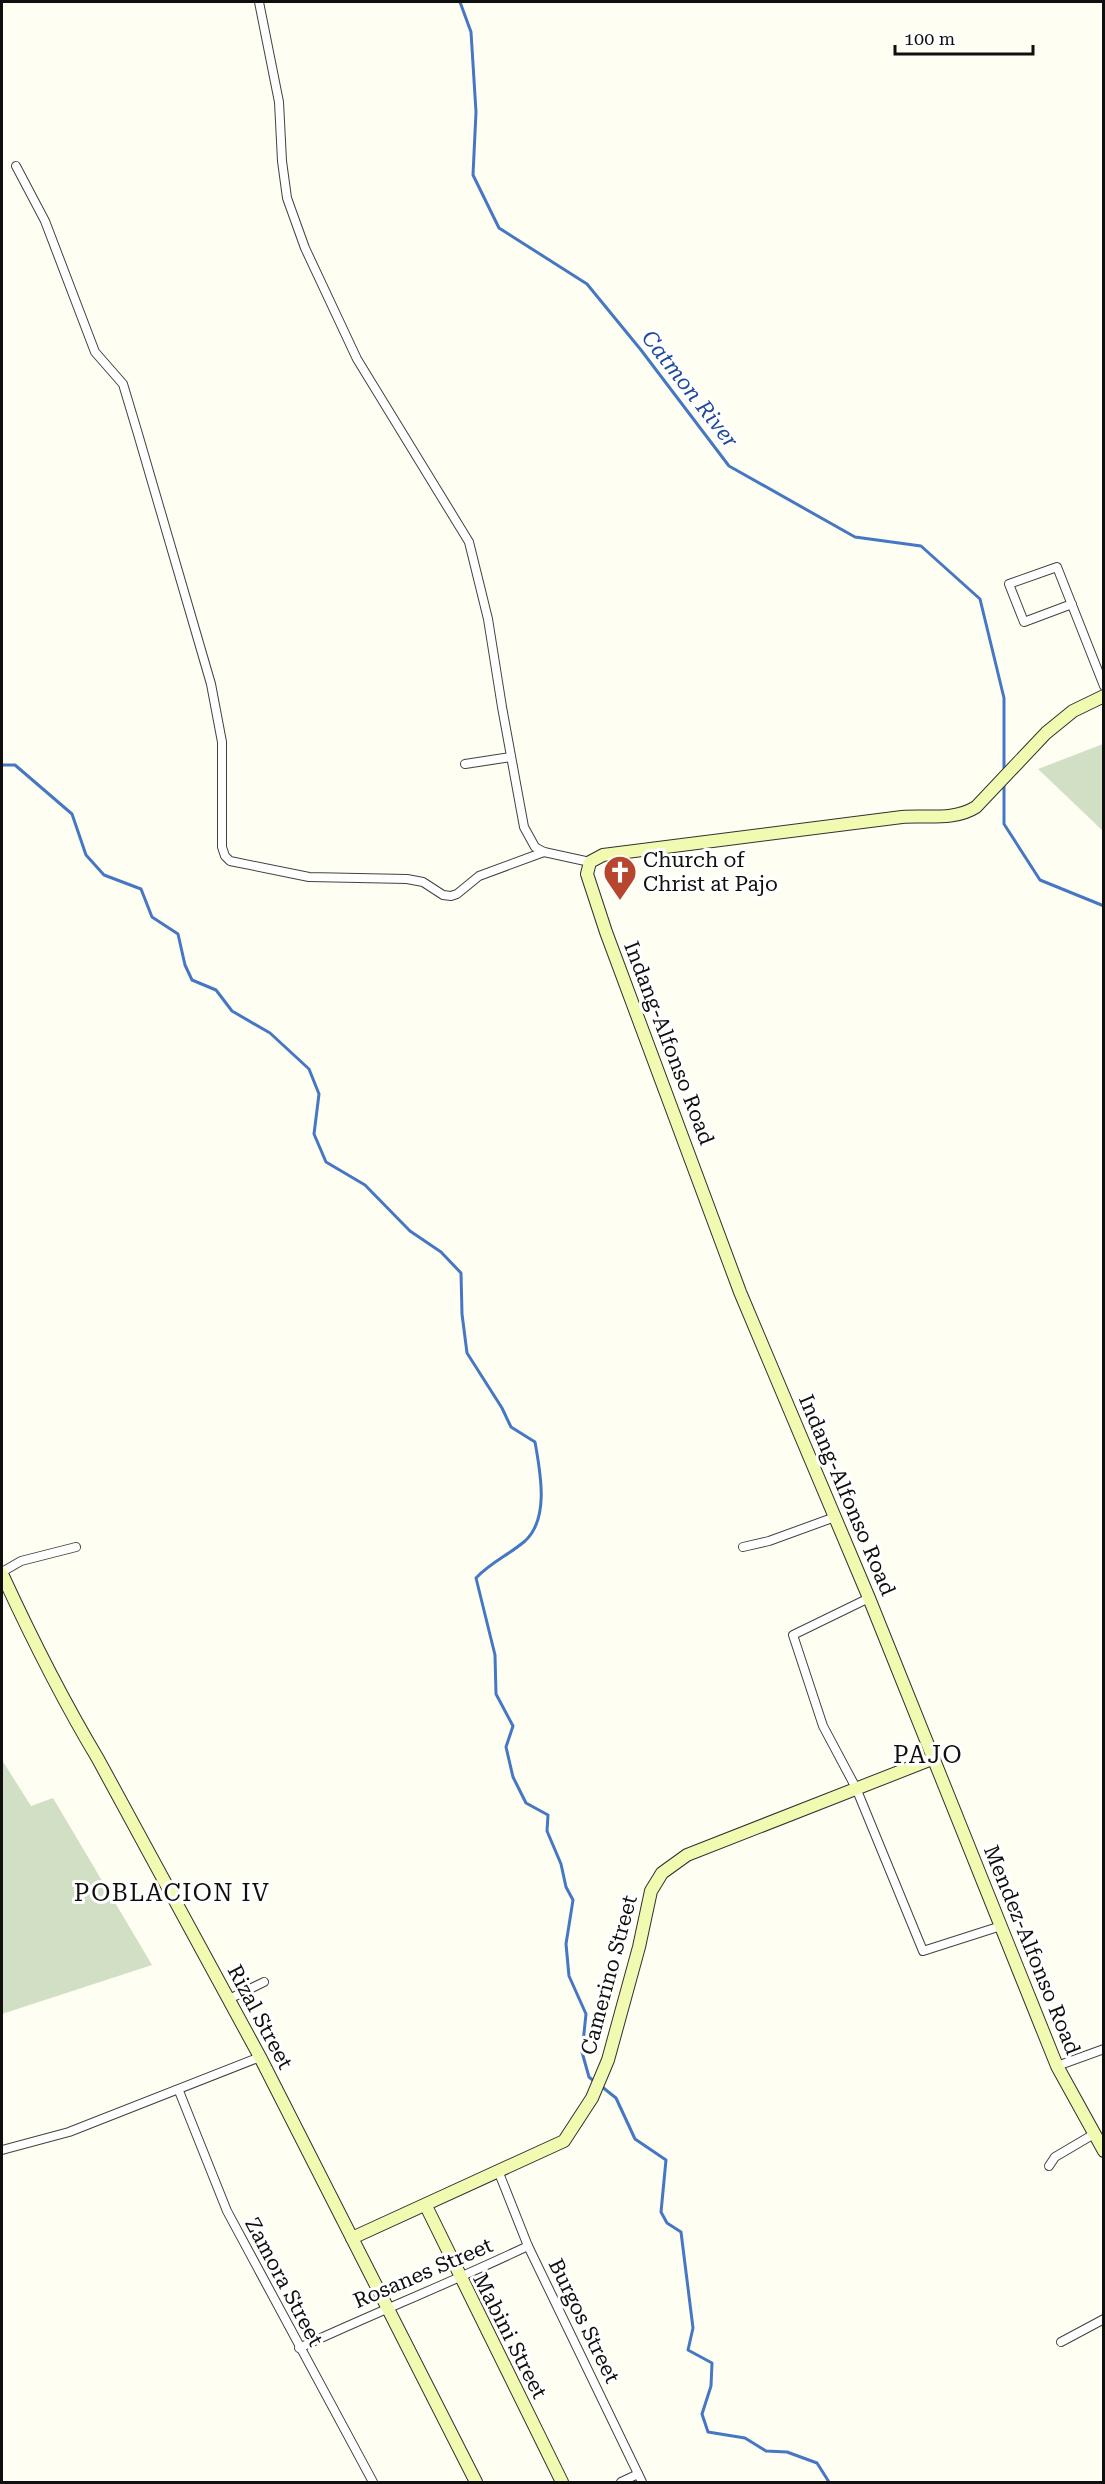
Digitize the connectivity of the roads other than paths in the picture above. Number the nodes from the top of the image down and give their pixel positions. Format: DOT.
graph roads {
  1 [pos="259,2"];
  2 [pos="16,166"];
  3 [pos="1072,604"];
  4 [pos="1104,686"];
  5 [pos="1104,696"];
  6 [pos="511,757"];
  7 [pos="465,764"];
  8 [pos="544,852"];
  9 [pos="590,862"];
  10 [pos="835,1516"];
  11 [pos="76,1547"];
  12 [pos="743,1547"];
  13 [pos="2,1573"];
  14 [pos="869,1598"];
  15 [pos="932,1759"];
  16 [pos="856,1788"];
  17 [pos="1001,1926"];
  18 [pos="264,1982"];
  19 [pos="229,1999"];
  20 [pos="1104,2049"];
  21 [pos="260,2057"];
  22 [pos="1057,2066"];
  23 [pos="179,2091"];
  24 [pos="1094,2134"];
  25 [pos="2,2151"];
  26 [pos="1104,2151"];
  27 [pos="1049,2166"];
  28 [pos="499,2173"];
  29 [pos="426,2206"];
  30 [pos="352,2238"];
  31 [pos="528,2246"];
  32 [pos="460,2278"];
  33 [pos="386,2308"];
  34 [pos="1104,2319"];
  35 [pos="1061,2342"];
  36 [pos="299,2348"];
  37 [pos="638,2474"];
  38 [pos="373,2482"];
  39 [pos="476,2482"];
  40 [pos="562,2482"];
  41 [pos="621,2482"];
  42 [pos="642,2482"];
  1 -- 6 [label="street"];
  2 -- 8 [label="street"];
  3 -- 3 [label="street"];
  3 -- 4 [label="street"];
  5 -- 9 [label="main road"];
  6 -- 7 [label="street"];
  6 -- 8 [label="street"];
  8 -- 9 [label="street"];
  9 -- 10 [label="main road, Indang-Alfonso Road"];
  10 -- 12 [label="street"];
  10 -- 14 [label="main road, Indang-Alfonso Road"];
  11 -- 13 [label="street"];
  13 -- 19 [label="main road, Rizal Street"];
  14 -- 15 [label="main road, Indang-Alfonso Road"];
  14 -- 16 [label="street"];
  15 -- 16 [label="main road, Camerino Street"];
  15 -- 17 [label="main road, Mendez-Alfonso Road"];
  16 -- 17 [label="street"];
  16 -- 28 [label="main road, Camerino Street"];
  17 -- 22 [label="main road, Mendez-Alfonso Road"];
  18 -- 19 [label="street"];
  19 -- 21 [label="main road, Rizal Street"];
  20 -- 22 [label="street"];
  21 -- 23 [label="street"];
  21 -- 30 [label="main road, Rizal Street"];
  22 -- 24 [label="main road, Mendez-Alfonso Road"];
  23 -- 25 [label="street"];
  23 -- 36 [label="street, Zamora Street"];
  24 -- 26 [label="main road, Mendez-Alfonso Road"];
  24 -- 27 [label="street"];
  28 -- 29 [label="main road, Camerino Street"];
  28 -- 31 [label="street, Burgos Street"];
  29 -- 30 [label="main road, Camerino Street"];
  29 -- 32 [label="main road, Mabini Street"];
  30 -- 33 [label="main road, Rizal Street"];
  31 -- 32 [label="street, Rosanes Street"];
  31 -- 37 [label="street, Burgos Street"];
  32 -- 33 [label="street, Rosanes Street"];
  32 -- 40 [label="main road, Mabini Street"];
  33 -- 36 [label="street, Rosanes Street"];
  33 -- 39 [label="main road, Rizal Street"];
  34 -- 35 [label="street"];
  36 -- 38 [label="street, Zamora Street"];
  37 -- 41 [label="street"];
  37 -- 42 [label="street, Burgos Street"];
}
